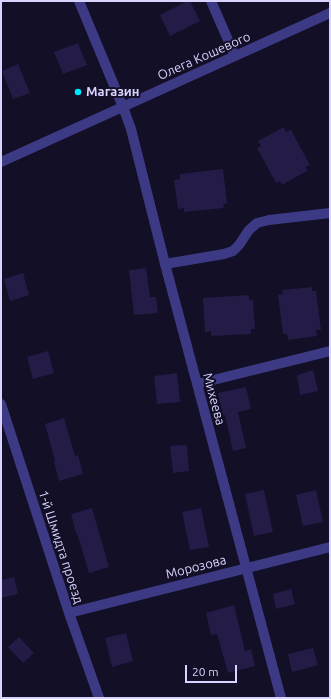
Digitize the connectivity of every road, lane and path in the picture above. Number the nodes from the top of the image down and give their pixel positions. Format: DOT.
graph roads {
  1 [pos="79,1"];
  2 [pos="211,1"];
  3 [pos="330,13"];
  4 [pos="235,56"];
  5 [pos="123,107"];
  6 [pos="1,162"];
  7 [pos="330,213"];
  8 [pos="165,264"];
  9 [pos="330,350"];
  10 [pos="197,384"];
  11 [pos="1,404"];
  12 [pos="330,547"];
  13 [pos="246,568"];
  14 [pos="69,613"];
  15 [pos="99,698"];
  16 [pos="281,698"];
  1 -- 5 [label="street"];
  2 -- 4 [label="street"];
  3 -- 4 [label="street, Олега Кошевого"];
  4 -- 5 [label="street, Олега Кошевого"];
  5 -- 6 [label="street, Олега Кошевого"];
  5 -- 8 [label="street, Михеева"];
  7 -- 8 [label="street"];
  8 -- 10 [label="street, Михеева"];
  9 -- 10 [label="street"];
  10 -- 13 [label="street, Михеева"];
  11 -- 14 [label="street, 1-й Шмидта проезд"];
  12 -- 13 [label="street, Морозова"];
  13 -- 14 [label="street, Морозова"];
  13 -- 16 [label="street, Михеева"];
  14 -- 15 [label="street, 1-й Шмидта проезд"];
}
